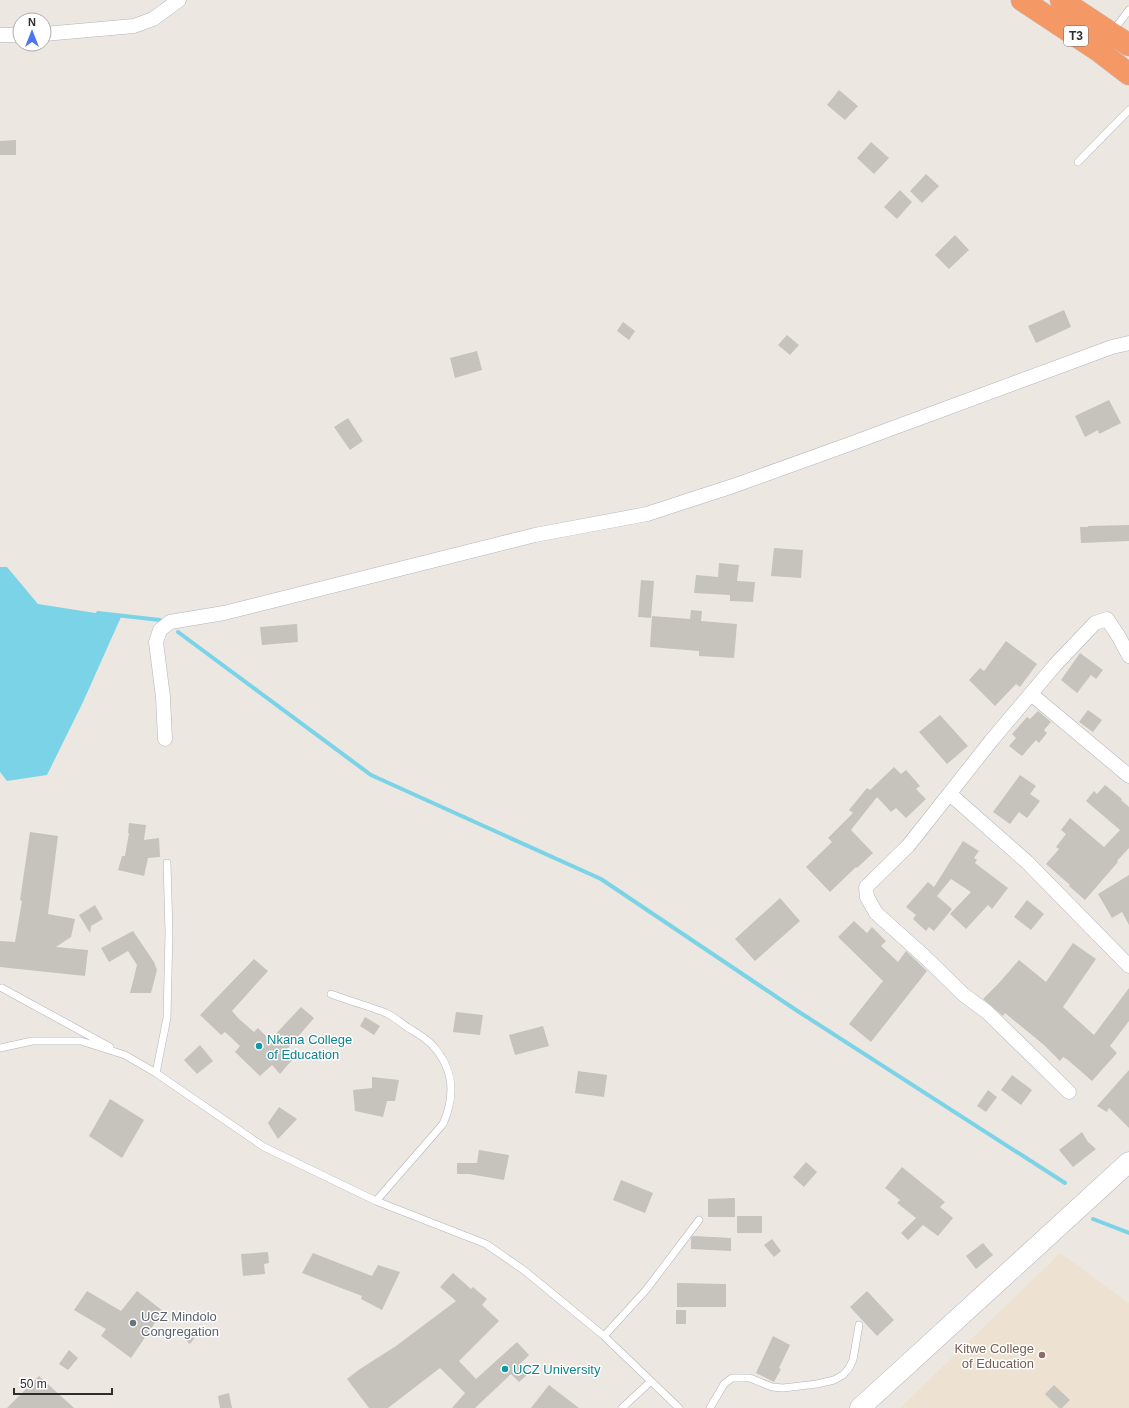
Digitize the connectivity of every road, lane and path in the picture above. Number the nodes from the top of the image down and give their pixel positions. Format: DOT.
graph roads {
  1 [pos="179,0"];
  2 [pos="1022,0"];
  3 [pos="1061,0"];
  4 [pos="1128,14"];
  5 [pos="52,33"];
  6 [pos="0,35"];
  7 [pos="12,35"];
  8 [pos="1120,39"];
  9 [pos="1129,74"];
  10 [pos="1129,110"];
  11 [pos="1078,162"];
  12 [pos="1129,343"];
  13 [pos="1129,656"];
  14 [pos="1031,694"];
  15 [pos="165,739"];
  16 [pos="1129,776"];
  17 [pos="950,792"];
  18 [pos="167,863"];
  19 [pos="1129,966"];
  20 [pos="2,988"];
  21 [pos="331,994"];
  22 [pos="0,1048"];
  23 [pos="125,1055"];
  24 [pos="156,1072"];
  25 [pos="1069,1092"];
  26 [pos="1129,1162"];
  27 [pos="376,1201"];
  28 [pos="699,1220"];
  29 [pos="859,1325"];
  30 [pos="604,1336"];
  31 [pos="650,1382"];
  32 [pos="622,1408"];
  33 [pos="679,1408"];
  34 [pos="710,1408"];
  35 [pos="860,1408"];
  1 -- 5 [label="street"];
  2 -- 9 [label="highway, T3"];
  3 -- 8 [label="highway, T3"];
  4 -- 8 [label="lane"];
  6 -- 7 [label="street"];
  10 -- 11 [label="lane"];
  12 -- 15 [label="street"];
  13 -- 14 [label="street"];
  14 -- 16 [label="street"];
  14 -- 17 [label="street"];
  17 -- 19 [label="street"];
  17 -- 25 [label="street"];
  18 -- 24 [label="lane"];
  20 -- 23 [label="lane"];
  21 -- 27 [label="lane"];
  22 -- 23 [label="lane"];
  23 -- 24 [label="lane"];
  24 -- 27 [label="lane"];
  26 -- 35 [label="street"];
  27 -- 30 [label="lane"];
  28 -- 30 [label="lane"];
  29 -- 34 [label="lane"];
  30 -- 31 [label="lane"];
  31 -- 32 [label="lane"];
  31 -- 33 [label="lane"];
}
